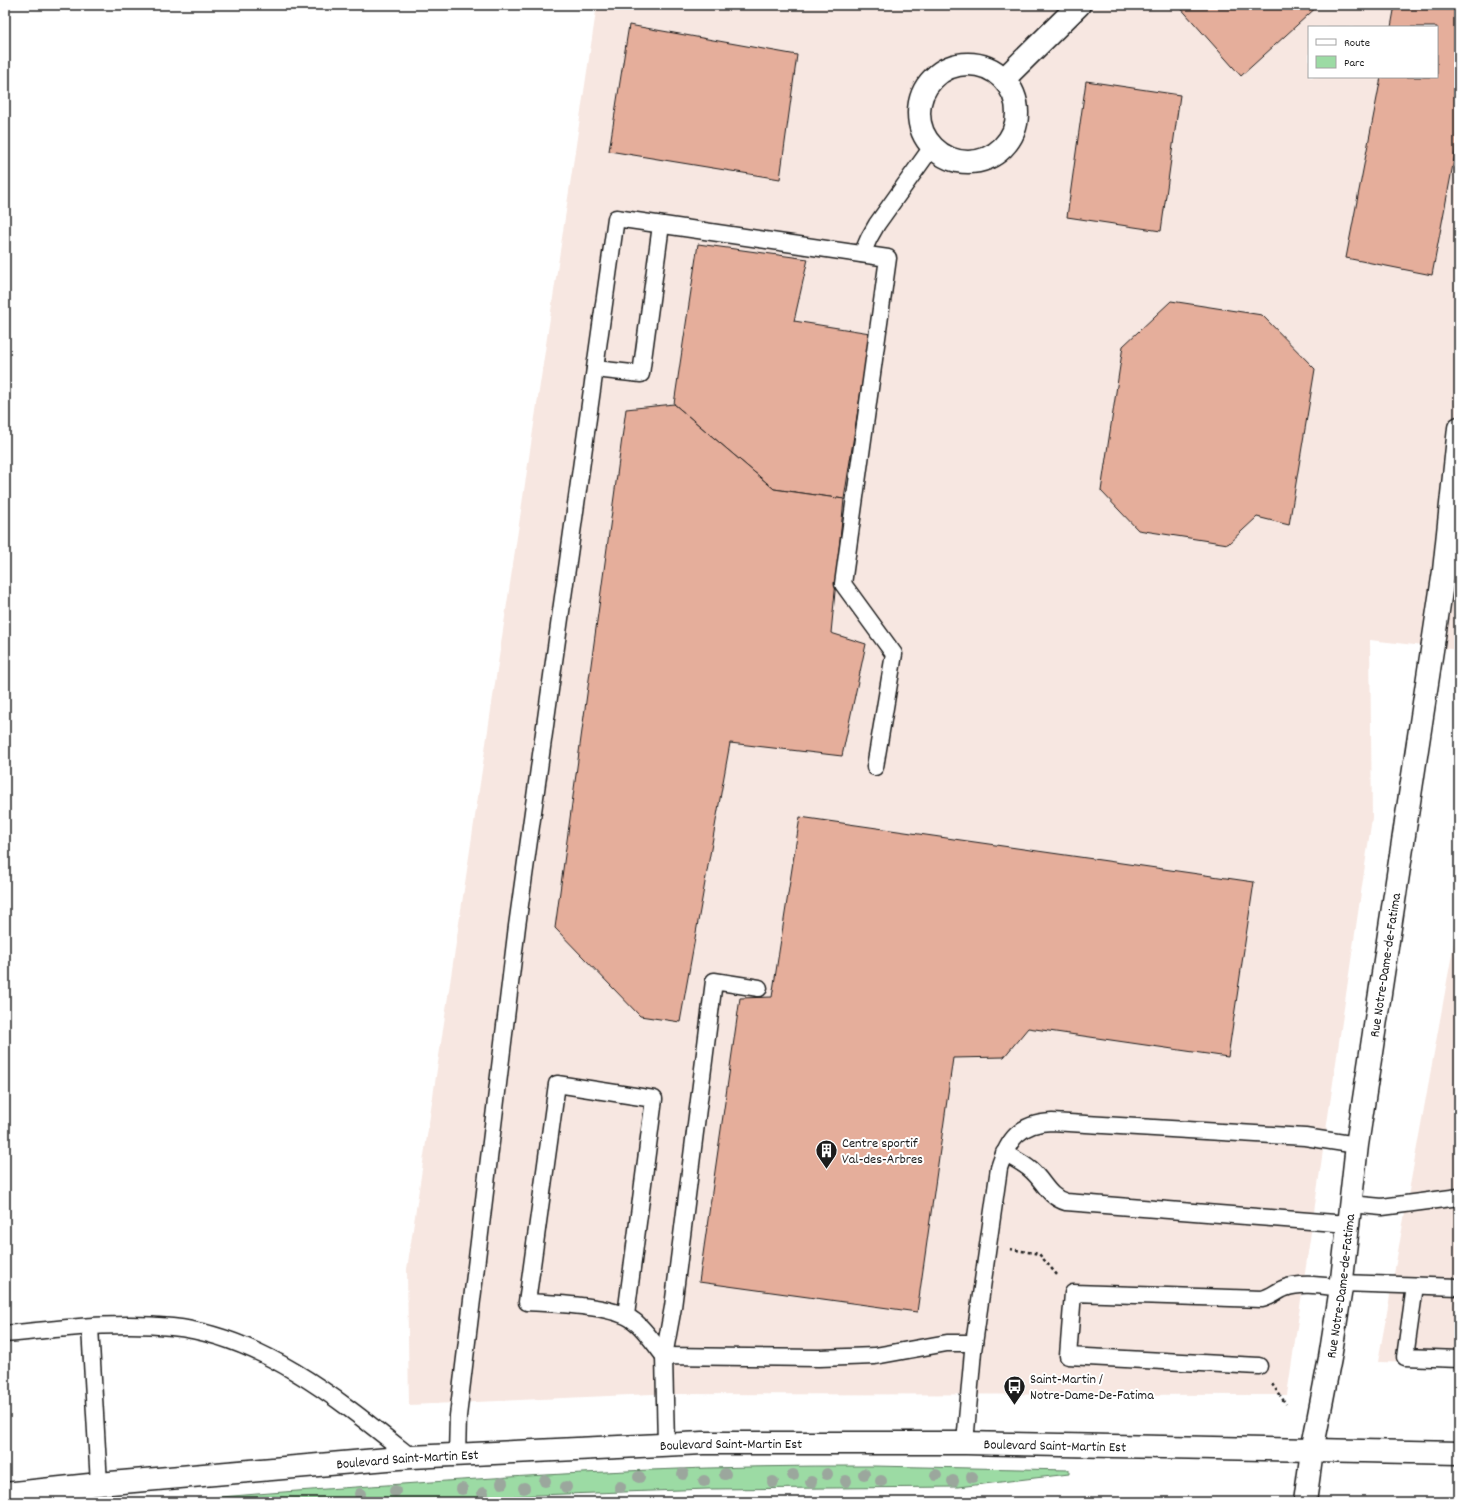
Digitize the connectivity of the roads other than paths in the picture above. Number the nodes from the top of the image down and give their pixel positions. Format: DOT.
graph roads {
  1 [pos="1078,5"];
  2 [pos="1004,79"];
  3 [pos="932,147"];
  4 [pos="661,225"];
  5 [pos="862,254"];
  6 [pos="595,369"];
  7 [pos="1459,428"];
  8 [pos="875,767"];
  9 [pos="759,988"];
  10 [pos="1357,1145"];
  11 [pos="1004,1153"];
  12 [pos="1459,1197"];
  13 [pos="1349,1214"];
  14 [pos="1341,1285"];
  15 [pos="1415,1286"];
  16 [pos="1459,1287"];
  17 [pos="626,1315"];
  18 [pos="90,1327"];
  19 [pos="5,1334"];
  20 [pos="974,1343"];
  21 [pos="664,1356"];
  22 [pos="1459,1359"];
  23 [pos="1259,1366"];
  24 [pos="965,1443"];
  25 [pos="666,1444"];
  26 [pos="1312,1450"];
  27 [pos="1459,1453"];
  28 [pos="456,1455"];
  29 [pos="411,1458"];
  30 [pos="99,1484"];
  31 [pos="5,1494"];
  32 [pos="1305,1502"];
  1 -- 2 [label="street"];
  2 -- 3 [label="street"];
  2 -- 3 [label="street"];
  3 -- 5 [label="lane"];
  4 -- 5 [label="lane"];
  4 -- 6 [label="lane"];
  4 -- 6 [label="lane"];
  5 -- 8 [label="lane"];
  6 -- 28 [label="lane"];
  7 -- 10 [label="street, Rue Notre-Dame-de-Fatima"];
  9 -- 21 [label="lane"];
  10 -- 11 [label="lane"];
  10 -- 13 [label="street, Rue Notre-Dame-de-Fatima"];
  11 -- 13 [label="lane"];
  11 -- 20 [label="lane"];
  12 -- 13 [label="lane"];
  13 -- 14 [label="street, Rue Notre-Dame-de-Fatima"];
  14 -- 15 [label="lane"];
  14 -- 23 [label="lane"];
  14 -- 26 [label="street, Rue Notre-Dame-de-Fatima"];
  15 -- 16 [label="lane"];
  15 -- 22 [label="lane"];
  17 -- 17 [label="lane"];
  17 -- 21 [label="lane"];
  18 -- 19 [label="lane"];
  18 -- 29 [label="lane"];
  18 -- 30 [label="lane"];
  20 -- 21 [label="lane"];
  20 -- 24 [label="lane"];
  21 -- 25 [label="lane"];
  24 -- 25 [label="street, Boulevard Saint-Martin Est"];
  24 -- 26 [label="street, Boulevard Saint-Martin Est"];
  25 -- 28 [label="street, Boulevard Saint-Martin Est"];
  26 -- 27 [label="street, Boulevard Saint-Martin Est"];
  26 -- 32 [label="street, Rue Notre-Dame-de-Fatima"];
  28 -- 29 [label="street, Boulevard Saint-Martin Est"];
  29 -- 30 [label="street, Boulevard Saint-Martin Est"];
  30 -- 31 [label="street, Boulevard Saint-Martin Est"];
}
